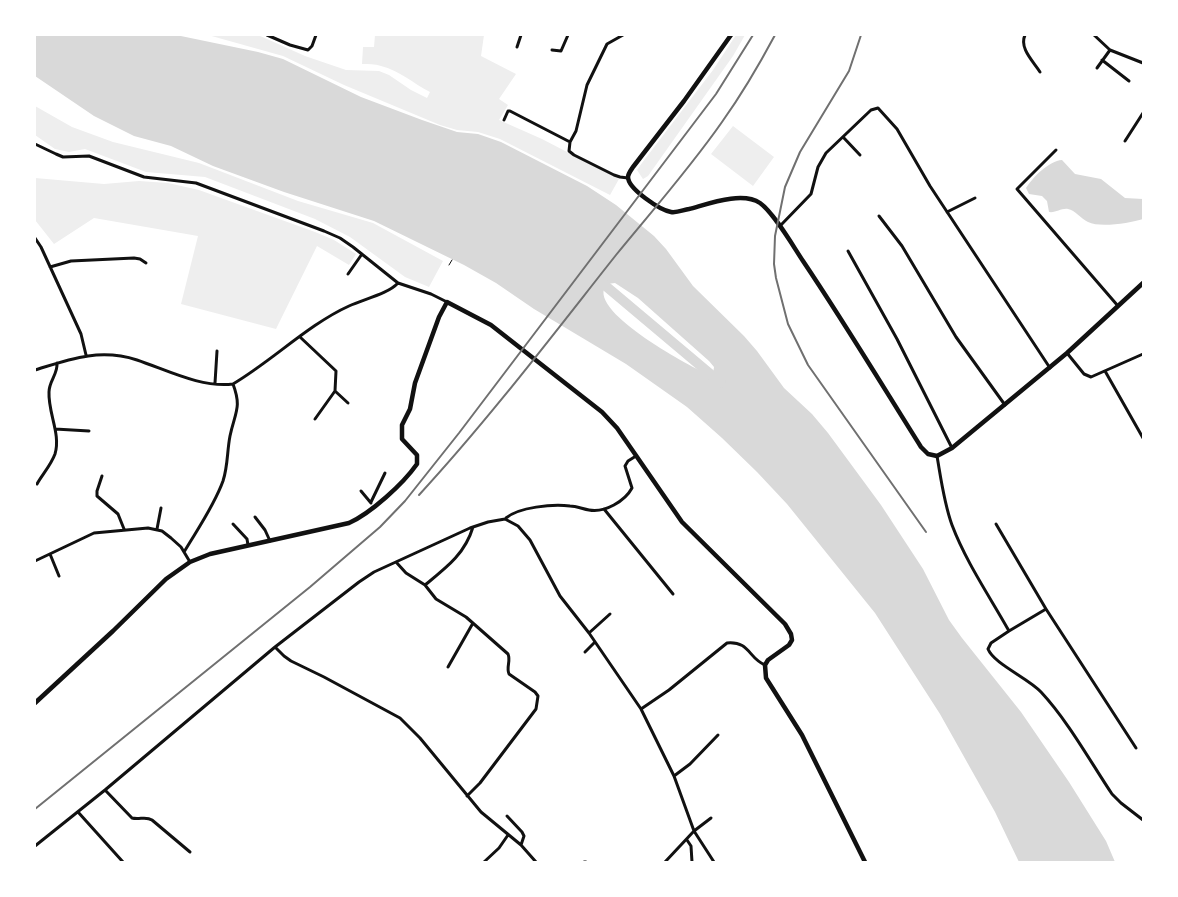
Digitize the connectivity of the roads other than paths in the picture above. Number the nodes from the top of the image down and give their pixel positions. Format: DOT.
graph roads {
  1 [pos="267,35"];
  2 [pos="316,35"];
  3 [pos="521,35"];
  4 [pos="568,35"];
  5 [pos="623,35"];
  6 [pos="731,35"];
  7 [pos="1025,35"];
  8 [pos="1094,35"];
  9 [pos="517,47"];
  10 [pos="552,50"];
  11 [pos="1110,50"];
  12 [pos="1102,60"];
  13 [pos="1143,63"];
  14 [pos="1097,68"];
  15 [pos="1040,72"];
  16 [pos="1129,81"];
  17 [pos="1143,113"];
  18 [pos="504,120"];
  19 [pos="843,137"];
  20 [pos="1125,141"];
  21 [pos="570,142"];
  22 [pos="35,144"];
  23 [pos="1056,150"];
  24 [pos="860,155"];
  25 [pos="628,178"];
  26 [pos="975,198"];
  27 [pos="947,212"];
  28 [pos="879,216"];
  29 [pos="779,226"];
  30 [pos="35,238"];
  31 [pos="848,251"];
  32 [pos="362,254"];
  33 [pos="146,263"];
  34 [pos="50,266"];
  35 [pos="348,274"];
  36 [pos="398,283"];
  37 [pos="1143,283"];
  38 [pos="447,302"];
  39 [pos="1119,307"];
  40 [pos="300,337"];
  41 [pos="217,351"];
  42 [pos="1067,353"];
  43 [pos="1143,354"];
  44 [pos="86,355"];
  45 [pos="57,363"];
  46 [pos="1050,368"];
  47 [pos="35,370"];
  48 [pos="1105,372"];
  49 [pos="215,383"];
  50 [pos="233,384"];
  51 [pos="335,390"];
  52 [pos="348,403"];
  53 [pos="1005,405"];
  54 [pos="315,420"];
  55 [pos="55,429"];
  56 [pos="90,431"];
  57 [pos="1143,438"];
  58 [pos="952,448"];
  59 [pos="636,456"];
  60 [pos="937,456"];
  61 [pos="385,473"];
  62 [pos="102,476"];
  63 [pos="36,484"];
  64 [pos="361,491"];
  65 [pos="371,502"];
  66 [pos="375,507"];
  67 [pos="161,508"];
  68 [pos="604,509"];
  69 [pos="255,517"];
  70 [pos="505,519"];
  71 [pos="233,524"];
  72 [pos="996,524"];
  73 [pos="473,527"];
  74 [pos="124,529"];
  75 [pos="157,529"];
  76 [pos="270,541"];
  77 [pos="248,545"];
  78 [pos="184,552"];
  79 [pos="50,554"];
  80 [pos="35,561"];
  81 [pos="190,562"];
  82 [pos="396,562"];
  83 [pos="59,576"];
  84 [pos="425,585"];
  85 [pos="673,594"];
  86 [pos="1046,609"];
  87 [pos="610,614"];
  88 [pos="472,623"];
  89 [pos="1009,631"];
  90 [pos="589,633"];
  91 [pos="595,642"];
  92 [pos="275,647"];
  93 [pos="584,652"];
  94 [pos="765,665"];
  95 [pos="448,667"];
  96 [pos="35,703"];
  97 [pos="641,708"];
  98 [pos="718,736"];
  99 [pos="1136,748"];
  100 [pos="674,776"];
  101 [pos="105,790"];
  102 [pos="467,796"];
  103 [pos="78,812"];
  104 [pos="507,816"];
  105 [pos="711,818"];
  106 [pos="1143,820"];
  107 [pos="694,832"];
  108 [pos="508,835"];
  109 [pos="687,840"];
  110 [pos="521,845"];
  111 [pos="35,846"];
  112 [pos="190,852"];
  113 [pos="122,862"];
  114 [pos="484,862"];
  115 [pos="536,862"];
  116 [pos="665,862"];
  117 [pos="692,862"];
  118 [pos="714,862"];
  119 [pos="865,862"];
  1 -- 2 [label="street"];
  3 -- 9 [label="street"];
  4 -- 10 [label="street"];
  5 -- 21 [label="street"];
  6 -- 25 [label="street"];
  7 -- 15 [label="street"];
  8 -- 11 [label="street"];
  11 -- 12 [label="street"];
  11 -- 13 [label="street"];
  12 -- 14 [label="street"];
  12 -- 16 [label="street"];
  17 -- 20 [label="street"];
  18 -- 21 [label="street"];
  19 -- 24 [label="street"];
  19 -- 27 [label="street"];
  19 -- 29 [label="street"];
  21 -- 25 [label="street"];
  22 -- 32 [label="street"];
  23 -- 39 [label="street"];
  25 -- 29 [label="street"];
  26 -- 27 [label="street"];
  27 -- 46 [label="street"];
  28 -- 53 [label="street"];
  29 -- 60 [label="street"];
  30 -- 34 [label="street"];
  31 -- 58 [label="street"];
  32 -- 35 [label="street"];
  32 -- 36 [label="street"];
  33 -- 34 [label="street"];
  34 -- 44 [label="street"];
  36 -- 38 [label="street"];
  36 -- 40 [label="street"];
  37 -- 39 [label="street"];
  38 -- 59 [label="street"];
  38 -- 66 [label="street"];
  39 -- 42 [label="street"];
  40 -- 50 [label="street"];
  40 -- 51 [label="street"];
  41 -- 49 [label="street"];
  42 -- 46 [label="street"];
  42 -- 48 [label="street"];
  43 -- 48 [label="street"];
  44 -- 45 [label="street"];
  44 -- 49 [label="street"];
  45 -- 47 [label="street"];
  45 -- 55 [label="street"];
  46 -- 53 [label="street"];
  48 -- 57 [label="street"];
  49 -- 50 [label="street"];
  50 -- 78 [label="street"];
  51 -- 52 [label="street"];
  51 -- 54 [label="street"];
  53 -- 58 [label="street"];
  55 -- 56 [label="street"];
  55 -- 63 [label="street"];
  58 -- 60 [label="street"];
  59 -- 68 [label="street"];
  59 -- 94 [label="street"];
  60 -- 89 [label="street"];
  61 -- 65 [label="street"];
  62 -- 74 [label="street"];
  64 -- 65 [label="street"];
  65 -- 66 [label="street"];
  66 -- 76 [label="street"];
  67 -- 75 [label="street"];
  68 -- 70 [label="street"];
  68 -- 85 [label="street"];
  69 -- 76 [label="street"];
  70 -- 73 [label="street"];
  70 -- 90 [label="street"];
  71 -- 77 [label="street"];
  72 -- 86 [label="street"];
  73 -- 82 [label="street"];
  73 -- 84 [label="street"];
  74 -- 75 [label="street"];
  74 -- 79 [label="street"];
  75 -- 78 [label="street"];
  76 -- 77 [label="street"];
  77 -- 81 [label="street"];
  78 -- 81 [label="street"];
  79 -- 80 [label="street"];
  79 -- 83 [label="street"];
  81 -- 96 [label="street"];
  82 -- 84 [label="street"];
  82 -- 92 [label="street"];
  84 -- 88 [label="street"];
  86 -- 89 [label="street"];
  86 -- 99 [label="street"];
  87 -- 90 [label="street"];
  88 -- 95 [label="street"];
  88 -- 102 [label="street"];
  89 -- 106 [label="street"];
  90 -- 91 [label="street"];
  91 -- 93 [label="street"];
  91 -- 97 [label="street"];
  92 -- 101 [label="street"];
  92 -- 102 [label="street"];
  94 -- 97 [label="street"];
  94 -- 119 [label="street"];
  97 -- 100 [label="street"];
  98 -- 100 [label="street"];
  100 -- 107 [label="street"];
  101 -- 103 [label="street"];
  101 -- 112 [label="street"];
  102 -- 108 [label="street"];
  103 -- 111 [label="street"];
  103 -- 113 [label="street"];
  104 -- 110 [label="street"];
  105 -- 107 [label="street"];
  107 -- 109 [label="street"];
  107 -- 118 [label="street"];
  108 -- 110 [label="street"];
  108 -- 114 [label="street"];
  109 -- 116 [label="street"];
  109 -- 117 [label="street"];
  110 -- 115 [label="street"];
}
